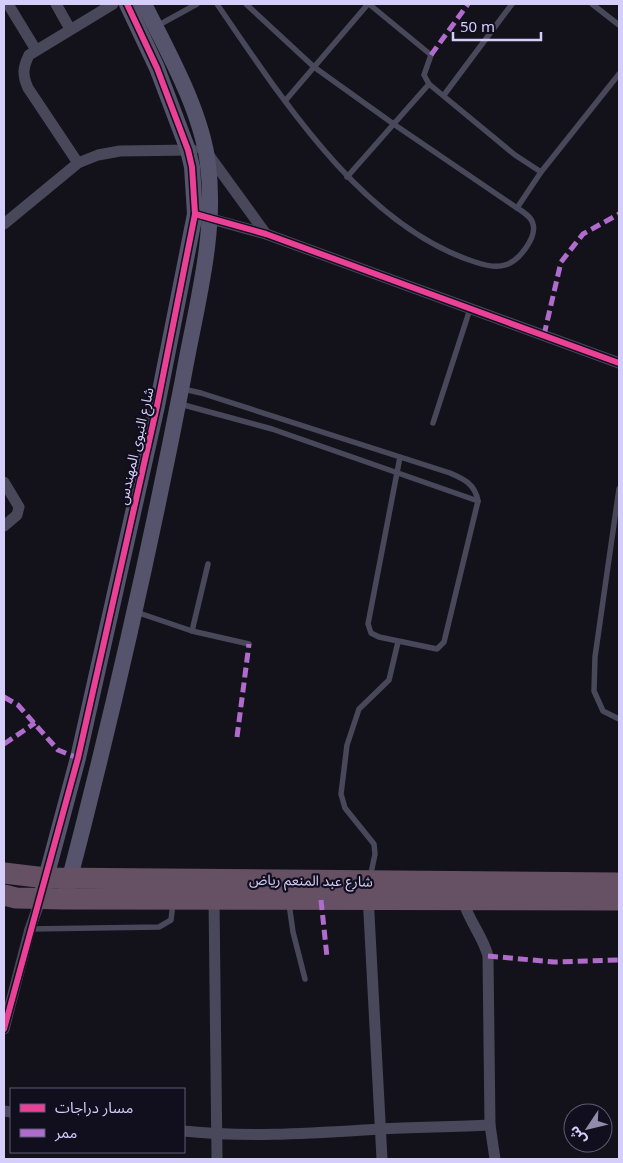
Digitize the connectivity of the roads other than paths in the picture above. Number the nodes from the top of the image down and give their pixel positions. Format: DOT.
graph roads {
  1 [pos="8,4"];
  2 [pos="56,4"];
  3 [pos="113,4"];
  4 [pos="126,4"];
  5 [pos="144,4"];
  6 [pos="197,4"];
  7 [pos="217,4"];
  8 [pos="246,4"];
  9 [pos="368,4"];
  10 [pos="512,4"];
  11 [pos="592,4"];
  12 [pos="619,25"];
  13 [pos="156,27"];
  14 [pos="70,28"];
  15 [pos="36,50"];
  16 [pos="314,67"];
  17 [pos="619,74"];
  18 [pos="430,84"];
  19 [pos="444,95"];
  20 [pos="285,101"];
  21 [pos="395,125"];
  22 [pos="188,150"];
  23 [pos="206,151"];
  24 [pos="78,163"];
  25 [pos="541,172"];
  26 [pos="347,176"];
  27 [pos="517,208"];
  28 [pos="202,216"];
  29 [pos="4,224"];
  30 [pos="266,234"];
  31 [pos="470,309"];
  32 [pos="172,332"];
  33 [pos="190,336"];
  34 [pos="619,363"];
  35 [pos="178,401"];
  36 [pos="157,406"];
  37 [pos="433,423"];
  38 [pos="306,427"];
  39 [pos="304,441"];
  40 [pos="400,457"];
  41 [pos="396,473"];
  42 [pos="4,482"];
  43 [pos="619,489"];
  44 [pos="478,500"];
  45 [pos="4,526"];
  46 [pos="208,564"];
  47 [pos="112,605"];
  48 [pos="134,611"];
  49 [pos="192,632"];
  50 [pos="398,642"];
  51 [pos="249,644"];
  52 [pos="619,720"];
  53 [pos="4,873"];
  54 [pos="70,878"];
  55 [pos="619,883"];
  56 [pos="43,888"];
  57 [pos="288,889"];
  58 [pos="368,890"];
  59 [pos="4,895"];
  60 [pos="214,898"];
  61 [pos="64,899"];
  62 [pos="173,899"];
  63 [pos="463,900"];
  64 [pos="619,900"];
  65 [pos="30,930"];
  66 [pos="304,979"];
  67 [pos="4,1029"];
  68 [pos="490,1125"];
  69 [pos="380,1129"];
  70 [pos="185,1131"];
  71 [pos="215,1135"];
  72 [pos="217,1159"];
  73 [pos="382,1159"];
  74 [pos="495,1159"];
  1 -- 15 [label="street"];
  2 -- 14 [label="street"];
  3 -- 14 [label="street"];
  4 -- 22 [label="street, شارع النبوى المهندس"];
  5 -- 13 [label="street, شارع النبوى المهندس"];
  6 -- 13 [label="lane"];
  7 -- 20 [label="lane"];
  8 -- 16 [label="lane"];
  9 -- 16 [label="lane"];
  9 -- 18 [label="lane"];
  10 -- 19 [label="lane"];
  11 -- 12 [label="lane"];
  13 -- 23 [label="street, شارع النبوى المهندس"];
  14 -- 15 [label="street"];
  15 -- 24 [label="street"];
  16 -- 20 [label="lane"];
  16 -- 21 [label="lane"];
  17 -- 25 [label="lane"];
  18 -- 19 [label="lane"];
  18 -- 21 [label="lane"];
  19 -- 25 [label="lane"];
  20 -- 26 [label="lane"];
  21 -- 26 [label="lane"];
  21 -- 27 [label="lane"];
  22 -- 23 [label="street"];
  22 -- 24 [label="street"];
  22 -- 28 [label="street, شارع النبوى المهندس"];
  23 -- 28 [label="street, شارع النبوى المهندس"];
  23 -- 30 [label="street"];
  24 -- 29 [label="street"];
  25 -- 27 [label="lane"];
  26 -- 27 [label="lane"];
  28 -- 30 [label="street"];
  28 -- 32 [label="street, شارع النبوى المهندس"];
  28 -- 33 [label="street, شارع النبوى المهندس"];
  30 -- 31 [label="street"];
  31 -- 34 [label="street"];
  31 -- 37 [label="lane"];
  32 -- 33 [label="street"];
  32 -- 36 [label="street, شارع النبوى المهندس"];
  33 -- 35 [label="street, شارع النبوى المهندس"];
  35 -- 36 [label="street"];
  35 -- 38 [label="lane"];
  35 -- 39 [label="lane"];
  35 -- 48 [label="street, شارع النبوى المهندس"];
  36 -- 47 [label="street, شارع النبوى المهندس"];
  38 -- 39 [label="lane"];
  38 -- 40 [label="lane"];
  39 -- 41 [label="lane"];
  40 -- 41 [label="lane"];
  40 -- 44 [label="lane"];
  41 -- 44 [label="lane"];
  41 -- 50 [label="lane"];
  42 -- 45 [label="street"];
  43 -- 52 [label="lane"];
  44 -- 50 [label="lane"];
  46 -- 49 [label="lane"];
  47 -- 48 [label="street"];
  47 -- 56 [label="street, شارع النبوى المهندس"];
  48 -- 49 [label="lane"];
  48 -- 54 [label="street, شارع النبوى المهندس"];
  49 -- 51 [label="lane"];
  50 -- 58 [label="lane"];
  53 -- 56 [label="highway, شارع عبد المنعم رياض"];
  54 -- 56 [label="highway, شارع عبد المنعم رياض"];
  54 -- 57 [label="highway, شارع عبد المنعم رياض"];
  54 -- 61 [label="street, شارع النبوى المهندس"];
  55 -- 58 [label="highway, شارع عبد المنعم رياض"];
  56 -- 59 [label="highway, شارع عبد المنعم رياض"];
  56 -- 61 [label="highway, شارع عبد المنعم رياض"];
  56 -- 65 [label="street"];
  57 -- 58 [label="highway, شارع عبد المنعم رياض"];
  57 -- 60 [label="highway, شارع عبد المنعم رياض"];
  57 -- 66 [label="lane"];
  58 -- 63 [label="highway, شارع عبد المنعم رياض"];
  58 -- 69 [label="street"];
  60 -- 62 [label="highway, شارع عبد المنعم رياض"];
  60 -- 71 [label="street"];
  61 -- 62 [label="highway, شارع عبد المنعم رياض"];
  62 -- 65 [label="lane"];
  63 -- 64 [label="highway, شارع عبد المنعم رياض"];
  63 -- 68 [label="street"];
  65 -- 67 [label="street"];
  68 -- 69 [label="street"];
  68 -- 74 [label="street"];
  69 -- 71 [label="street"];
  69 -- 73 [label="street"];
  70 -- 71 [label="street"];
  71 -- 72 [label="street"];
}
